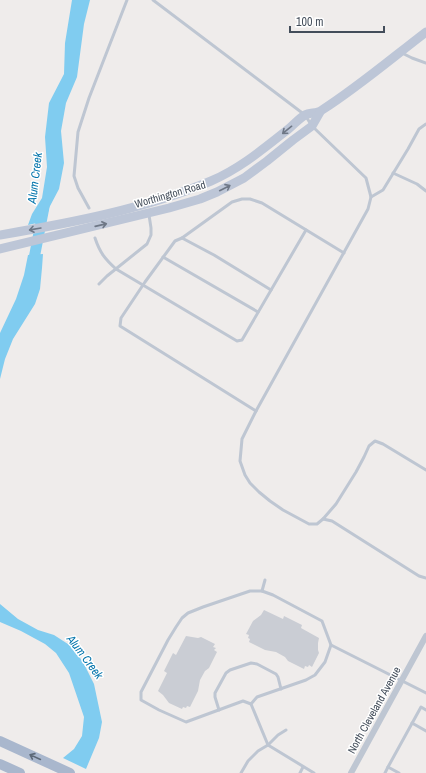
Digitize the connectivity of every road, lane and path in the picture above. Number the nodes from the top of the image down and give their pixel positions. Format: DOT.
graph roads {
  1 [pos="127,0"];
  2 [pos="153,0"];
  3 [pos="426,32"];
  4 [pos="400,52"];
  5 [pos="426,63"];
  6 [pos="320,112"];
  7 [pos="305,115"];
  8 [pos="426,124"];
  9 [pos="312,126"];
  10 [pos="394,173"];
  11 [pos="426,191"];
  12 [pos="371,197"];
  13 [pos="145,204"];
  14 [pos="89,208"];
  15 [pos="149,213"];
  16 [pos="306,230"];
  17 [pos="3,235"];
  18 [pos="96,238"];
  19 [pos="182,238"];
  20 [pos="5,248"];
  21 [pos="344,253"];
  22 [pos="163,257"];
  23 [pos="116,269"];
  24 [pos="99,284"];
  25 [pos="143,285"];
  26 [pos="271,290"];
  27 [pos="258,312"];
  28 [pos="256,411"];
  29 [pos="426,470"];
  30 [pos="323,519"];
  31 [pos="426,578"];
  32 [pos="265,580"];
  33 [pos="262,591"];
  34 [pos="426,636"];
  35 [pos="332,645"];
  36 [pos="402,681"];
  37 [pos="281,689"];
  38 [pos="426,693"];
  39 [pos="251,704"];
  40 [pos="219,710"];
  41 [pos="426,710"];
  42 [pos="412,723"];
  43 [pos="286,730"];
  44 [pos="426,730"];
  45 [pos="0,741"];
  46 [pos="268,746"];
  47 [pos="0,764"];
  48 [pos="303,767"];
  49 [pos="388,767"];
  50 [pos="20,773"];
  51 [pos="70,773"];
  52 [pos="241,773"];
  53 [pos="300,773"];
  54 [pos="314,773"];
  55 [pos="351,773"];
  56 [pos="385,773"];
  57 [pos="399,773"];
  1 -- 14 [label="lane"];
  2 -- 7 [label="lane"];
  3 -- 4 [label="main road, Worthington Road"];
  4 -- 5 [label="lane"];
  4 -- 6 [label="main road, Worthington Road"];
  6 -- 7 [label="main road, Worthington Road"];
  6 -- 9 [label="main road, Worthington Road"];
  7 -- 9 [label="lane"];
  7 -- 13 [label="main road, Worthington Road, one-way"];
  8 -- 10 [label="lane"];
  9 -- 12 [label="lane"];
  15 -- 9 [label="main road, Worthington Road, one-way"];
  10 -- 11 [label="lane"];
  10 -- 12 [label="lane"];
  12 -- 21 [label="lane"];
  13 -- 15 [label="main road"];
  13 -- 17 [label="main road, Worthington Road, one-way"];
  20 -- 15 [label="main road, Worthington Road, one-way"];
  15 -- 23 [label="lane"];
  16 -- 19 [label="lane"];
  16 -- 21 [label="lane"];
  16 -- 26 [label="lane"];
  18 -- 23 [label="lane"];
  19 -- 22 [label="lane"];
  19 -- 26 [label="lane"];
  21 -- 28 [label="lane"];
  22 -- 25 [label="lane"];
  22 -- 27 [label="lane"];
  23 -- 24 [label="lane"];
  23 -- 25 [label="lane"];
  25 -- 27 [label="lane"];
  25 -- 28 [label="lane"];
  26 -- 27 [label="lane"];
  28 -- 30 [label="lane"];
  29 -- 30 [label="lane"];
  30 -- 31 [label="lane"];
  32 -- 33 [label="lane"];
  33 -- 35 [label="lane"];
  33 -- 40 [label="lane"];
  34 -- 36 [label="street, North Cleveland Avenue"];
  35 -- 36 [label="lane"];
  35 -- 37 [label="lane"];
  36 -- 38 [label="lane"];
  36 -- 55 [label="street, North Cleveland Avenue"];
  37 -- 39 [label="lane"];
  37 -- 40 [label="lane"];
  39 -- 40 [label="lane"];
  39 -- 46 [label="lane"];
  41 -- 42 [label="lane"];
  42 -- 44 [label="lane"];
  42 -- 49 [label="lane"];
  43 -- 46 [label="lane"];
  51 -- 45 [label="main road, one-way"];
  46 -- 48 [label="lane"];
  46 -- 52 [label="lane"];
  47 -- 50 [label="main road"];
  48 -- 53 [label="lane"];
  48 -- 54 [label="lane"];
  49 -- 56 [label="lane"];
  49 -- 57 [label="lane"];
}
